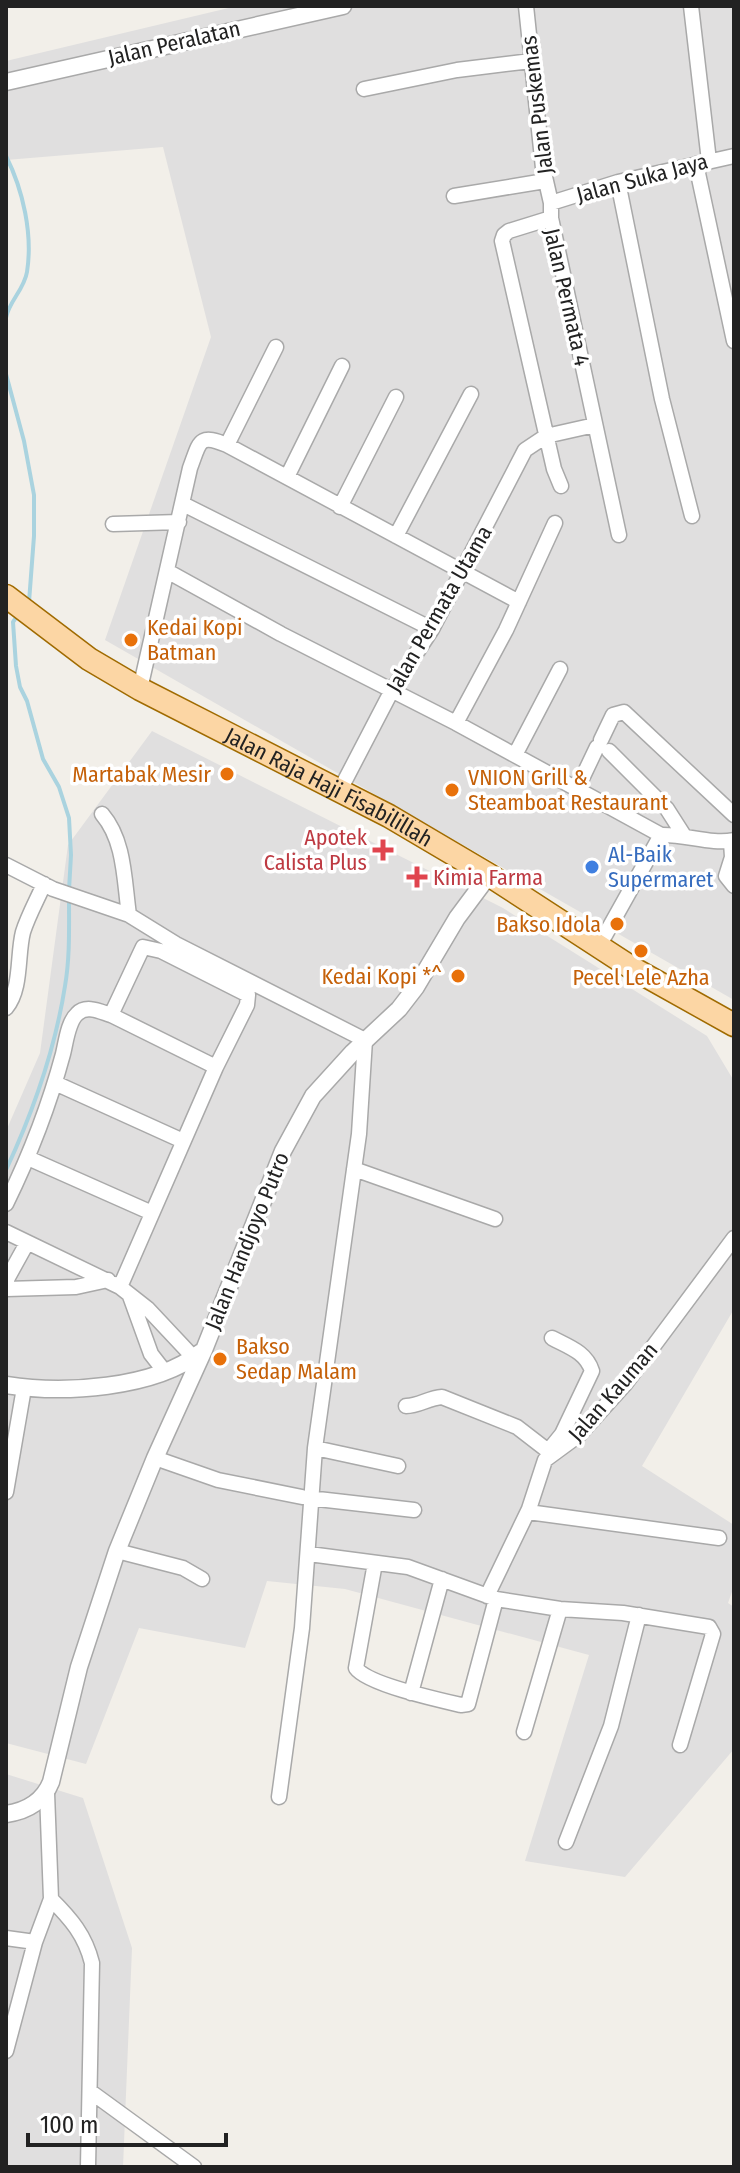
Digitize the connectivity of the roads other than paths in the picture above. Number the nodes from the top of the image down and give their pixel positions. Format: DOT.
graph roads {
  1 [pos="343,6"];
  2 [pos="526,6"];
  3 [pos="691,6"];
  4 [pos="531,61"];
  5 [pos="10,81"];
  6 [pos="364,89"];
  7 [pos="734,156"];
  8 [pos="703,162"];
  9 [pos="545,181"];
  10 [pos="618,182"];
  11 [pos="454,196"];
  12 [pos="551,211"];
  13 [pos="734,341"];
  14 [pos="276,347"];
  15 [pos="342,366"];
  16 [pos="471,394"];
  17 [pos="396,397"];
  18 [pos="595,425"];
  19 [pos="546,436"];
  20 [pos="227,445"];
  21 [pos="287,477"];
  22 [pos="561,486"];
  23 [pos="183,504"];
  24 [pos="340,507"];
  25 [pos="692,516"];
  26 [pos="179,522"];
  27 [pos="555,523"];
  28 [pos="113,524"];
  29 [pos="619,535"];
  30 [pos="396,536"];
  31 [pos="463,569"];
  32 [pos="167,571"];
  33 [pos="10,599"];
  34 [pos="519,602"];
  35 [pos="432,629"];
  36 [pos="560,669"];
  37 [pos="140,689"];
  38 [pos="391,692"];
  39 [pos="456,723"];
  40 [pos="602,746"];
  41 [pos="515,755"];
  42 [pos="577,789"];
  43 [pos="340,790"];
  44 [pos="102,814"];
  45 [pos="734,815"];
  46 [pos="683,834"];
  47 [pos="661,835"];
  48 [pos="733,841"];
  49 [pos="6,865"];
  50 [pos="489,875"];
  51 [pos="44,884"];
  52 [pos="734,886"];
  53 [pos="129,915"];
  54 [pos="599,946"];
  55 [pos="6,1008"];
  56 [pos="111,1015"];
  57 [pos="734,1025"];
  58 [pos="365,1040"];
  59 [pos="216,1067"];
  60 [pos="55,1083"];
  61 [pos="183,1141"];
  62 [pos="28,1158"];
  63 [pos="354,1169"];
  64 [pos="6,1204"];
  65 [pos="152,1213"];
  66 [pos="495,1219"];
  67 [pos="6,1232"];
  68 [pos="734,1238"];
  69 [pos="27,1243"];
  70 [pos="6,1281"];
  71 [pos="119,1287"];
  72 [pos="6,1289"];
  73 [pos="552,1338"];
  74 [pos="199,1354"];
  75 [pos="165,1372"];
  76 [pos="6,1385"];
  77 [pos="24,1388"];
  78 [pos="406,1406"];
  79 [pos="315,1448"];
  80 [pos="551,1452"];
  81 [pos="155,1458"];
  82 [pos="398,1466"];
  83 [pos="6,1492"];
  84 [pos="306,1498"];
  85 [pos="414,1510"];
  86 [pos="528,1512"];
  87 [pos="719,1538"];
  88 [pos="117,1551"];
  89 [pos="309,1554"];
  90 [pos="375,1563"];
  91 [pos="202,1579"];
  92 [pos="442,1579"];
  93 [pos="492,1597"];
  94 [pos="560,1609"];
  95 [pos="639,1615"];
  96 [pos="411,1693"];
  97 [pos="524,1732"];
  98 [pos="680,1745"];
  99 [pos="47,1793"];
  100 [pos="279,1797"];
  101 [pos="6,1814"];
  102 [pos="566,1842"];
  103 [pos="51,1899"];
  104 [pos="6,1938"];
  105 [pos="35,1942"];
  106 [pos="6,2051"];
  107 [pos="91,2092"];
  108 [pos="88,2167"];
  109 [pos="194,2167"];
  1 -- 5 [label="street, Jalan Peralatan"];
  2 -- 4 [label="street, Jalan Puskemas"];
  3 -- 8 [label="street"];
  4 -- 6 [label="street"];
  4 -- 9 [label="street, Jalan Puskemas"];
  7 -- 8 [label="street, Jalan Suka Jaya"];
  8 -- 10 [label="street, Jalan Suka Jaya"];
  8 -- 13 [label="street"];
  9 -- 11 [label="street"];
  9 -- 12 [label="street, Jalan Puskemas"];
  10 -- 12 [label="street, Jalan Suka Jaya"];
  10 -- 25 [label="street"];
  12 -- 18 [label="street, Jalan Permata 4"];
  12 -- 19 [label="street, Jalan Permata 4"];
  14 -- 20 [label="street"];
  15 -- 21 [label="street"];
  16 -- 30 [label="street"];
  17 -- 24 [label="street"];
  18 -- 19 [label="street"];
  18 -- 29 [label="street, Jalan Permata 4"];
  19 -- 22 [label="street, Jalan Permata 4"];
  19 -- 31 [label="street, Jalan Permata Utama"];
  20 -- 21 [label="street"];
  20 -- 23 [label="street"];
  21 -- 24 [label="street"];
  23 -- 26 [label="street"];
  23 -- 35 [label="street"];
  24 -- 30 [label="street"];
  26 -- 28 [label="street"];
  26 -- 32 [label="street"];
  27 -- 34 [label="street"];
  30 -- 31 [label="street"];
  31 -- 34 [label="street"];
  31 -- 35 [label="street, Jalan Permata Utama"];
  32 -- 37 [label="street"];
  32 -- 38 [label="street"];
  33 -- 37 [label="main road, Jalan Raja Haji Fisabilillah"];
  34 -- 39 [label="street"];
  35 -- 38 [label="street, Jalan Permata Utama"];
  36 -- 41 [label="street"];
  37 -- 43 [label="main road, Jalan Raja Haji Fisabilillah"];
  38 -- 39 [label="street"];
  38 -- 43 [label="street, Jalan Permata Utama"];
  39 -- 41 [label="street"];
  40 -- 42 [label="street"];
  40 -- 45 [label="street"];
  40 -- 46 [label="street"];
  41 -- 42 [label="street"];
  42 -- 47 [label="street"];
  43 -- 50 [label="main road, Jalan Raja Haji Fisabilillah"];
  44 -- 53 [label="street"];
  46 -- 47 [label="street"];
  46 -- 48 [label="street"];
  47 -- 54 [label="street"];
  48 -- 52 [label="street"];
  49 -- 51 [label="street"];
  50 -- 54 [label="main road, Jalan Raja Haji Fisabilillah"];
  50 -- 58 [label="street, Jalan Handjoyo Putro"];
  51 -- 53 [label="street"];
  51 -- 55 [label="street"];
  53 -- 58 [label="street"];
  54 -- 57 [label="main road, Jalan Raja Haji Fisabilillah"];
  56 -- 59 [label="street"];
  56 -- 59 [label="street"];
  56 -- 60 [label="street"];
  58 -- 63 [label="street"];
  58 -- 74 [label="street, Jalan Handjoyo Putro"];
  59 -- 61 [label="street"];
  60 -- 61 [label="street"];
  60 -- 62 [label="street"];
  61 -- 65 [label="street"];
  62 -- 64 [label="street"];
  62 -- 65 [label="street"];
  63 -- 66 [label="street"];
  63 -- 79 [label="street"];
  65 -- 71 [label="street"];
  67 -- 69 [label="street"];
  68 -- 80 [label="street, Jalan Kauman"];
  69 -- 70 [label="street"];
  69 -- 71 [label="street"];
  71 -- 72 [label="street"];
  71 -- 74 [label="street"];
  71 -- 75 [label="street"];
  73 -- 80 [label="street"];
  74 -- 75 [label="street"];
  74 -- 81 [label="street, Jalan Handjoyo Putro"];
  75 -- 77 [label="street"];
  76 -- 77 [label="street"];
  77 -- 83 [label="street"];
  78 -- 80 [label="street"];
  79 -- 82 [label="street"];
  79 -- 84 [label="street"];
  80 -- 86 [label="street, Jalan Kauman"];
  81 -- 84 [label="street"];
  81 -- 88 [label="street, Jalan Handjoyo Putro"];
  84 -- 85 [label="street"];
  84 -- 89 [label="street"];
  86 -- 87 [label="street"];
  86 -- 93 [label="street, Jalan Kauman"];
  88 -- 91 [label="street"];
  88 -- 99 [label="street, Jalan Handjoyo Putro"];
  89 -- 90 [label="street"];
  89 -- 100 [label="street"];
  90 -- 92 [label="street"];
  90 -- 96 [label="street"];
  92 -- 93 [label="street"];
  92 -- 96 [label="street"];
  93 -- 94 [label="street"];
  93 -- 96 [label="street, Jalan Kauman"];
  94 -- 95 [label="street"];
  94 -- 97 [label="street"];
  95 -- 98 [label="street"];
  95 -- 102 [label="street"];
  99 -- 101 [label="street"];
  99 -- 103 [label="street"];
  103 -- 105 [label="street"];
  103 -- 107 [label="street"];
  104 -- 105 [label="street"];
  105 -- 106 [label="street"];
  107 -- 108 [label="street"];
  107 -- 109 [label="street"];
}
